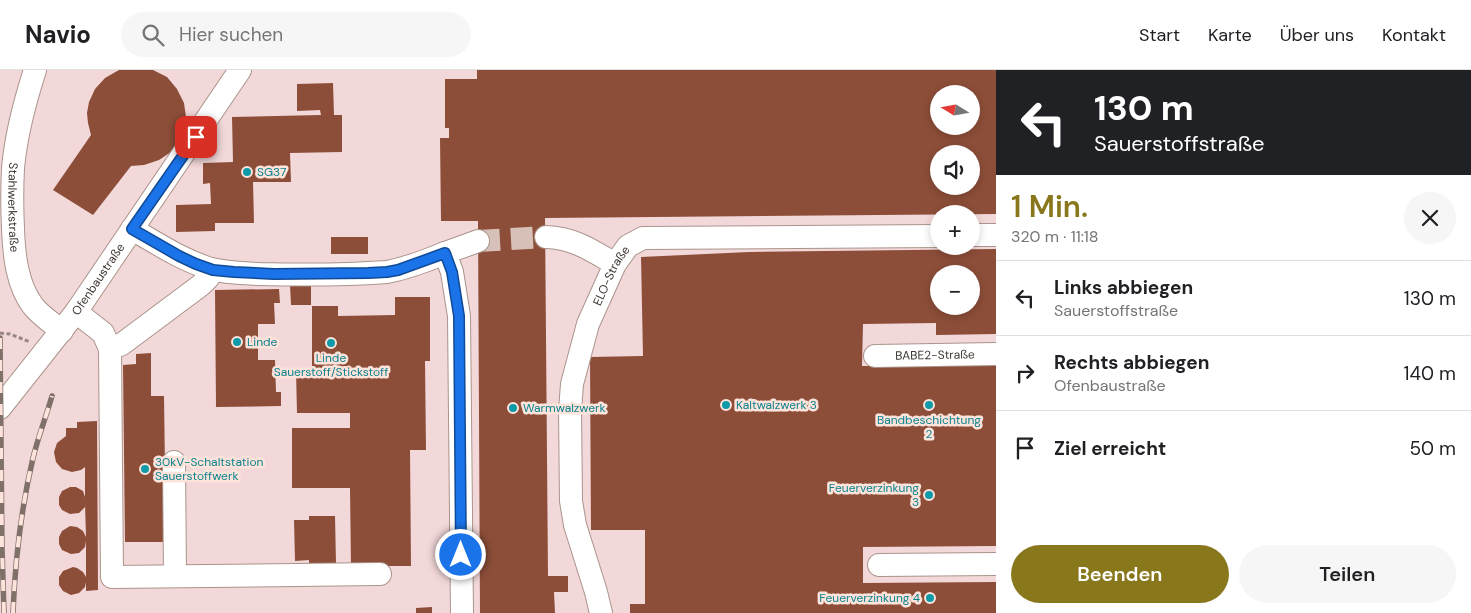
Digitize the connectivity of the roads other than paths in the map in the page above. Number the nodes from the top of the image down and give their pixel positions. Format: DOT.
graph roads {
  1 [pos="35,70"];
  2 [pos="240,70"];
  3 [pos="132,229"];
  4 [pos="980,235"];
  5 [pos="996,235"];
  6 [pos="930,236"];
  7 [pos="546,237"];
  8 [pos="478,241"];
  9 [pos="445,253"];
  10 [pos="615,264"];
  11 [pos="213,270"];
  12 [pos="76,312"];
  13 [pos="62,330"];
  14 [pos="110,349"];
  15 [pos="996,354"];
  16 [pos="875,356"];
  17 [pos="0,407"];
  18 [pos="174,462"];
  19 [pos="996,564"];
  20 [pos="879,565"];
  21 [pos="380,574"];
  22 [pos="175,576"];
  23 [pos="462,613"];
  24 [pos="600,613"];
  1 -- 13 [label="street, Stahlwerkstraße"];
  2 -- 3 [label="street, Ofenbaustraße"];
  3 -- 11 [label="street"];
  3 -- 12 [label="street, Ofenbaustraße"];
  4 -- 5 [label="street"];
  6 -- 10 [label="street, ELO-Straße"];
  7 -- 10 [label="street"];
  8 -- 9 [label="street"];
  9 -- 11 [label="street"];
  9 -- 23 [label="street"];
  10 -- 24 [label="street, ELO-Straße"];
  11 -- 14 [label="street"];
  12 -- 13 [label="street, Ofenbaustraße"];
  12 -- 14 [label="street"];
  13 -- 17 [label="street, Ofenbaustraße"];
  14 -- 22 [label="street"];
  15 -- 16 [label="street, BABE2-Straße"];
  18 -- 22 [label="street"];
  19 -- 20 [label="street"];
  21 -- 22 [label="street"];
}
